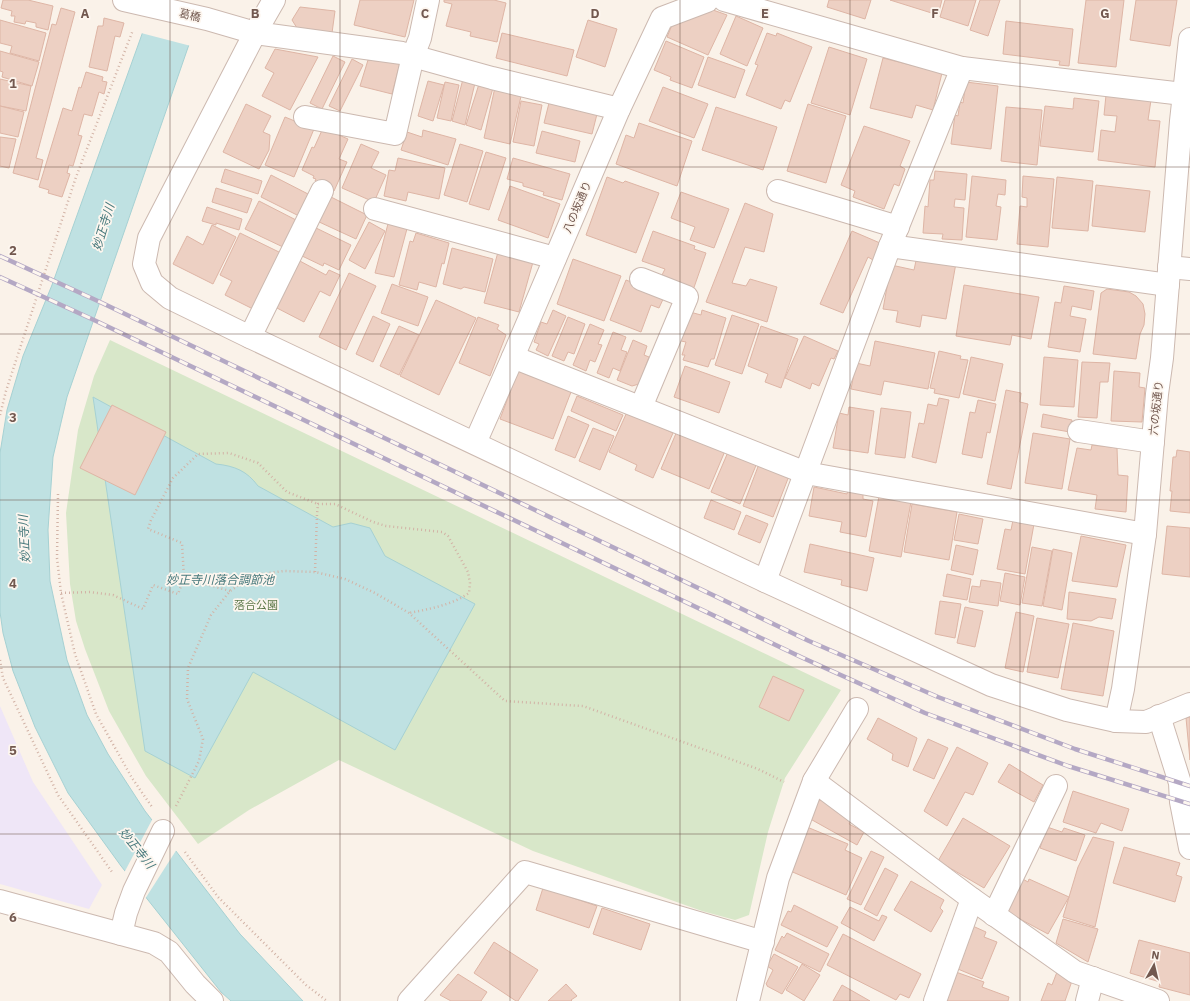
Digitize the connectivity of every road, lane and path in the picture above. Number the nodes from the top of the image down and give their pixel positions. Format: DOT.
graph roads {
  1 [pos="274,0"];
  2 [pos="428,0"];
  3 [pos="707,0"];
  4 [pos="724,0"];
  5 [pos="139,3"];
  6 [pos="256,33"];
  7 [pos="1190,39"];
  8 [pos="413,56"];
  9 [pos="962,68"];
  10 [pos="1183,94"];
  11 [pos="619,109"];
  12 [pos="304,117"];
  13 [pos="1185,121"];
  14 [pos="322,191"];
  15 [pos="778,191"];
  16 [pos="374,209"];
  17 [pos="894,237"];
  18 [pos="556,258"];
  19 [pos="1176,274"];
  20 [pos="641,279"];
  21 [pos="250,337"];
  22 [pos="513,357"];
  23 [pos="641,408"];
  24 [pos="0,415"];
  25 [pos="1079,431"];
  26 [pos="1153,442"];
  27 [pos="475,443"];
  28 [pos="806,472"];
  29 [pos="58,494"];
  30 [pos="318,504"];
  31 [pos="1145,534"];
  32 [pos="315,572"];
  33 [pos="184,578"];
  34 [pos="765,581"];
  35 [pos="230,591"];
  36 [pos="61,593"];
  37 [pos="409,613"];
  38 [pos="0,660"];
  39 [pos="1190,704"];
  40 [pos="856,709"];
  41 [pos="1159,716"];
  42 [pos="1116,721"];
  43 [pos="1056,786"];
  44 [pos="812,787"];
  45 [pos="164,829"];
  46 [pos="1190,848"];
  47 [pos="134,891"];
  48 [pos="972,899"];
  49 [pos="0,901"];
  50 [pos="994,915"];
  51 [pos="120,934"];
  52 [pos="762,942"];
  53 [pos="1093,978"];
  54 [pos="212,1001"];
  55 [pos="327,1001"];
  56 [pos="409,1001"];
  57 [pos="748,1001"];
  58 [pos="935,1001"];
  59 [pos="1087,1001"];
  60 [pos="1158,1001"];
  1 -- 6 [label="street"];
  2 -- 8 [label="street"];
  3 -- 11 [label="street, 八の坂通り"];
  4 -- 9 [label="street"];
  5 -- 6 [label="street, 葛橋"];
  5 -- 24 [label="path"];
  6 -- 8 [label="street, 葛橋"];
  6 -- 21 [label="street"];
  7 -- 10 [label="street, 六の坂通り"];
  8 -- 11 [label="street, 葛橋"];
  8 -- 12 [label="street"];
  9 -- 10 [label="street"];
  9 -- 17 [label="street"];
  10 -- 13 [label="street, 六の坂通り"];
  11 -- 18 [label="street, 八の坂通り"];
  13 -- 19 [label="street, 六の坂通り"];
  14 -- 21 [label="street"];
  15 -- 17 [label="street"];
  16 -- 18 [label="street"];
  17 -- 19 [label="street"];
  17 -- 28 [label="street"];
  18 -- 22 [label="street, 八の坂通り"];
  19 -- 26 [label="street, 六の坂通り"];
  20 -- 23 [label="street"];
  21 -- 27 [label="street"];
  22 -- 23 [label="street"];
  22 -- 27 [label="street, 八の坂通り"];
  23 -- 28 [label="street"];
  25 -- 26 [label="street"];
  26 -- 31 [label="street, 六の坂通り"];
  27 -- 34 [label="street"];
  28 -- 31 [label="street"];
  28 -- 34 [label="street"];
  29 -- 36 [label="path"];
  30 -- 32 [label="path"];
  30 -- 33 [label="path"];
  30 -- 37 [label="path"];
  31 -- 42 [label="street, 六の坂通り"];
  32 -- 35 [label="path"];
  32 -- 37 [label="path"];
  33 -- 35 [label="path"];
  33 -- 36 [label="path"];
  34 -- 42 [label="street"];
  35 -- 45 [label="path"];
  36 -- 45 [label="path"];
  37 -- 44 [label="path"];
  38 -- 47 [label="path"];
  39 -- 41 [label="street"];
  40 -- 44 [label="street"];
  41 -- 42 [label="street"];
  41 -- 46 [label="street"];
  43 -- 50 [label="street"];
  44 -- 48 [label="street"];
  44 -- 52 [label="street"];
  45 -- 47 [label="street"];
  45 -- 55 [label="path"];
  47 -- 51 [label="street"];
  48 -- 50 [label="street"];
  48 -- 58 [label="street"];
  49 -- 51 [label="street"];
  50 -- 53 [label="street"];
  51 -- 54 [label="street"];
  52 -- 56 [label="street"];
  52 -- 57 [label="street"];
  53 -- 59 [label="street"];
  53 -- 60 [label="street"];
}
